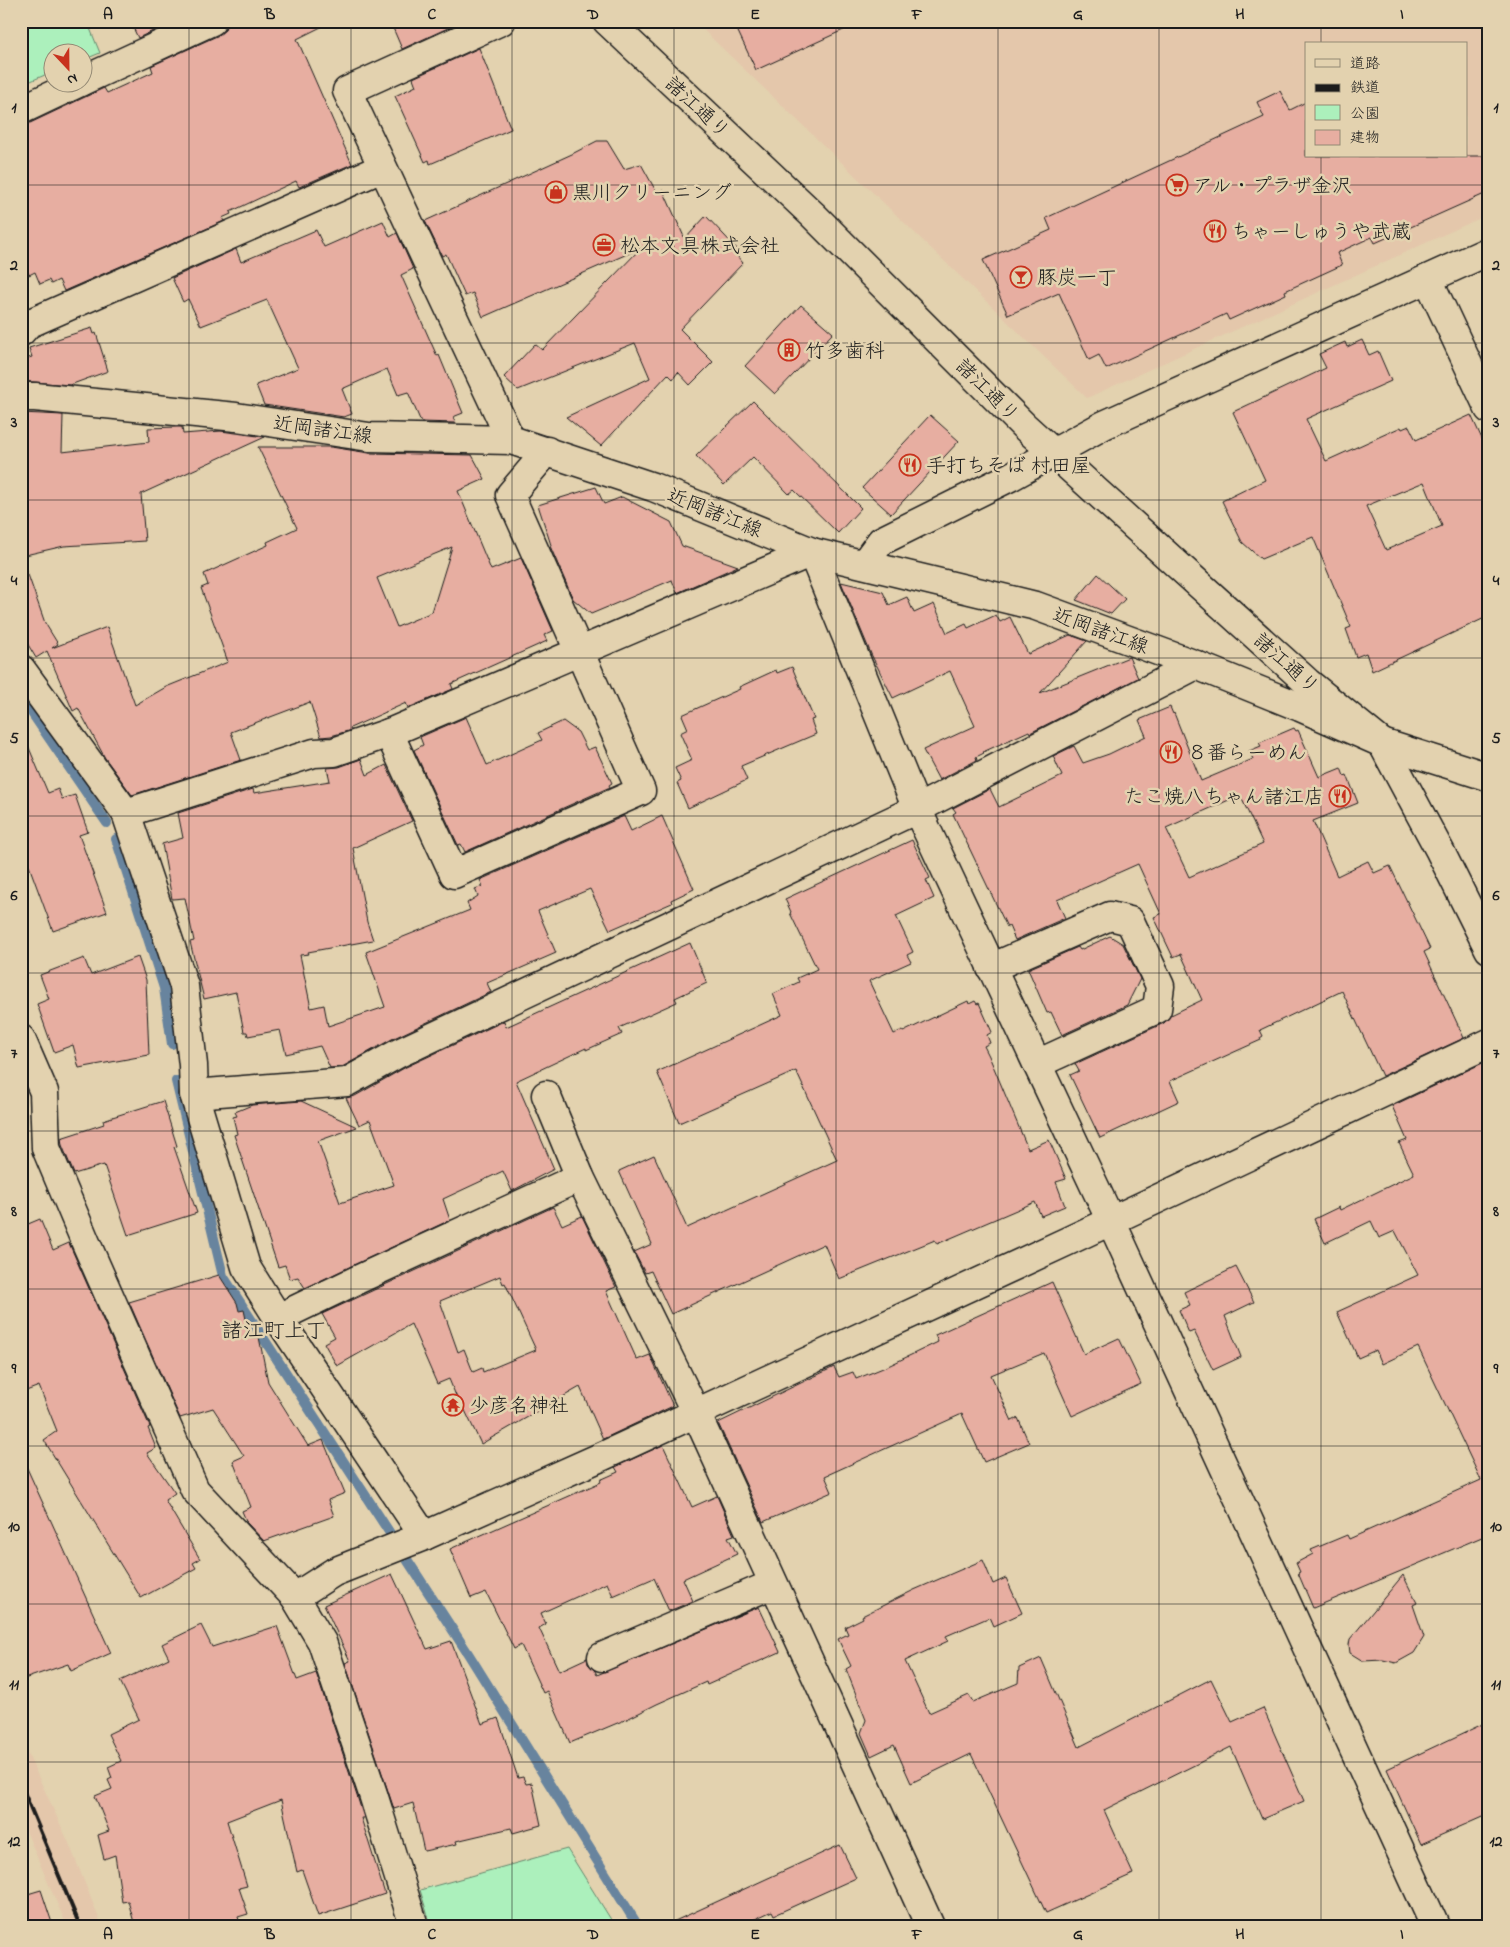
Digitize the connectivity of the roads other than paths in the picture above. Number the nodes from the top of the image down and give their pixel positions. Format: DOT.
graph roads {
  1 [pos="212,21"];
  2 [pos="501,21"];
  3 [pos="607,21"];
  4 [pos="92,77"];
  5 [pos="60,92"];
  6 [pos="21,110"];
  7 [pos="382,168"];
  8 [pos="1489,251"];
  9 [pos="1428,279"];
  10 [pos="23,322"];
  11 [pos="21,397"];
  12 [pos="1489,409"];
  13 [pos="511,440"];
  14 [pos="547,451"];
  15 [pos="1054,452"];
  16 [pos="812,552"];
  17 [pos="864,564"];
  18 [pos="578,651"];
  19 [pos="1196,665"];
  20 [pos="21,669"];
  21 [pos="389,733"];
  22 [pos="1382,743"];
  23 [pos="1489,777"];
  24 [pos="917,809"];
  25 [pos="126,813"];
  26 [pos="1489,949"];
  27 [pos="991,968"];
  28 [pos="21,1039"];
  29 [pos="1489,1043"];
  30 [pos="1037,1064"];
  31 [pos="194,1094"];
  32 [pos="546,1095"];
  33 [pos="580,1177"];
  34 [pos="1111,1221"];
  35 [pos="278,1318"];
  36 [pos="696,1414"];
  37 [pos="424,1536"];
  38 [pos="773,1584"];
  39 [pos="295,1598"];
  40 [pos="602,1657"];
  41 [pos="414,1926"];
  42 [pos="930,1926"];
  43 [pos="1435,1926"];
  1 -- 4 [label="street"];
  2 -- 7 [label="street"];
  3 -- 15 [label="street, 諸江通り"];
  5 -- 6 [label="street"];
  7 -- 10 [label="street"];
  7 -- 13 [label="street"];
  8 -- 9 [label="street"];
  9 -- 12 [label="street"];
  9 -- 15 [label="street"];
  11 -- 13 [label="street, 近岡諸江線"];
  13 -- 14 [label="street, 近岡諸江線"];
  14 -- 16 [label="street, 近岡諸江線"];
  14 -- 18 [label="street"];
  15 -- 17 [label="street"];
  15 -- 22 [label="street, 諸江通り"];
  16 -- 17 [label="street, 近岡諸江線"];
  16 -- 18 [label="street"];
  16 -- 24 [label="street"];
  17 -- 19 [label="street, 近岡諸江線"];
  18 -- 21 [label="street"];
  18 -- 21 [label="street"];
  19 -- 22 [label="street, 近岡諸江線"];
  19 -- 24 [label="street"];
  20 -- 25 [label="street"];
  21 -- 25 [label="street"];
  22 -- 23 [label="street, 近岡諸江線"];
  22 -- 26 [label="street"];
  24 -- 27 [label="street"];
  24 -- 31 [label="street"];
  25 -- 31 [label="street"];
  27 -- 30 [label="street"];
  27 -- 30 [label="street"];
  28 -- 39 [label="street"];
  29 -- 34 [label="street"];
  30 -- 34 [label="street"];
  31 -- 35 [label="street"];
  32 -- 33 [label="street"];
  33 -- 35 [label="street"];
  33 -- 36 [label="street"];
  34 -- 36 [label="street"];
  34 -- 43 [label="street"];
  35 -- 37 [label="street"];
  36 -- 37 [label="street"];
  36 -- 38 [label="street"];
  37 -- 39 [label="street"];
  38 -- 40 [label="street"];
  38 -- 42 [label="street"];
  39 -- 41 [label="street"];
}
